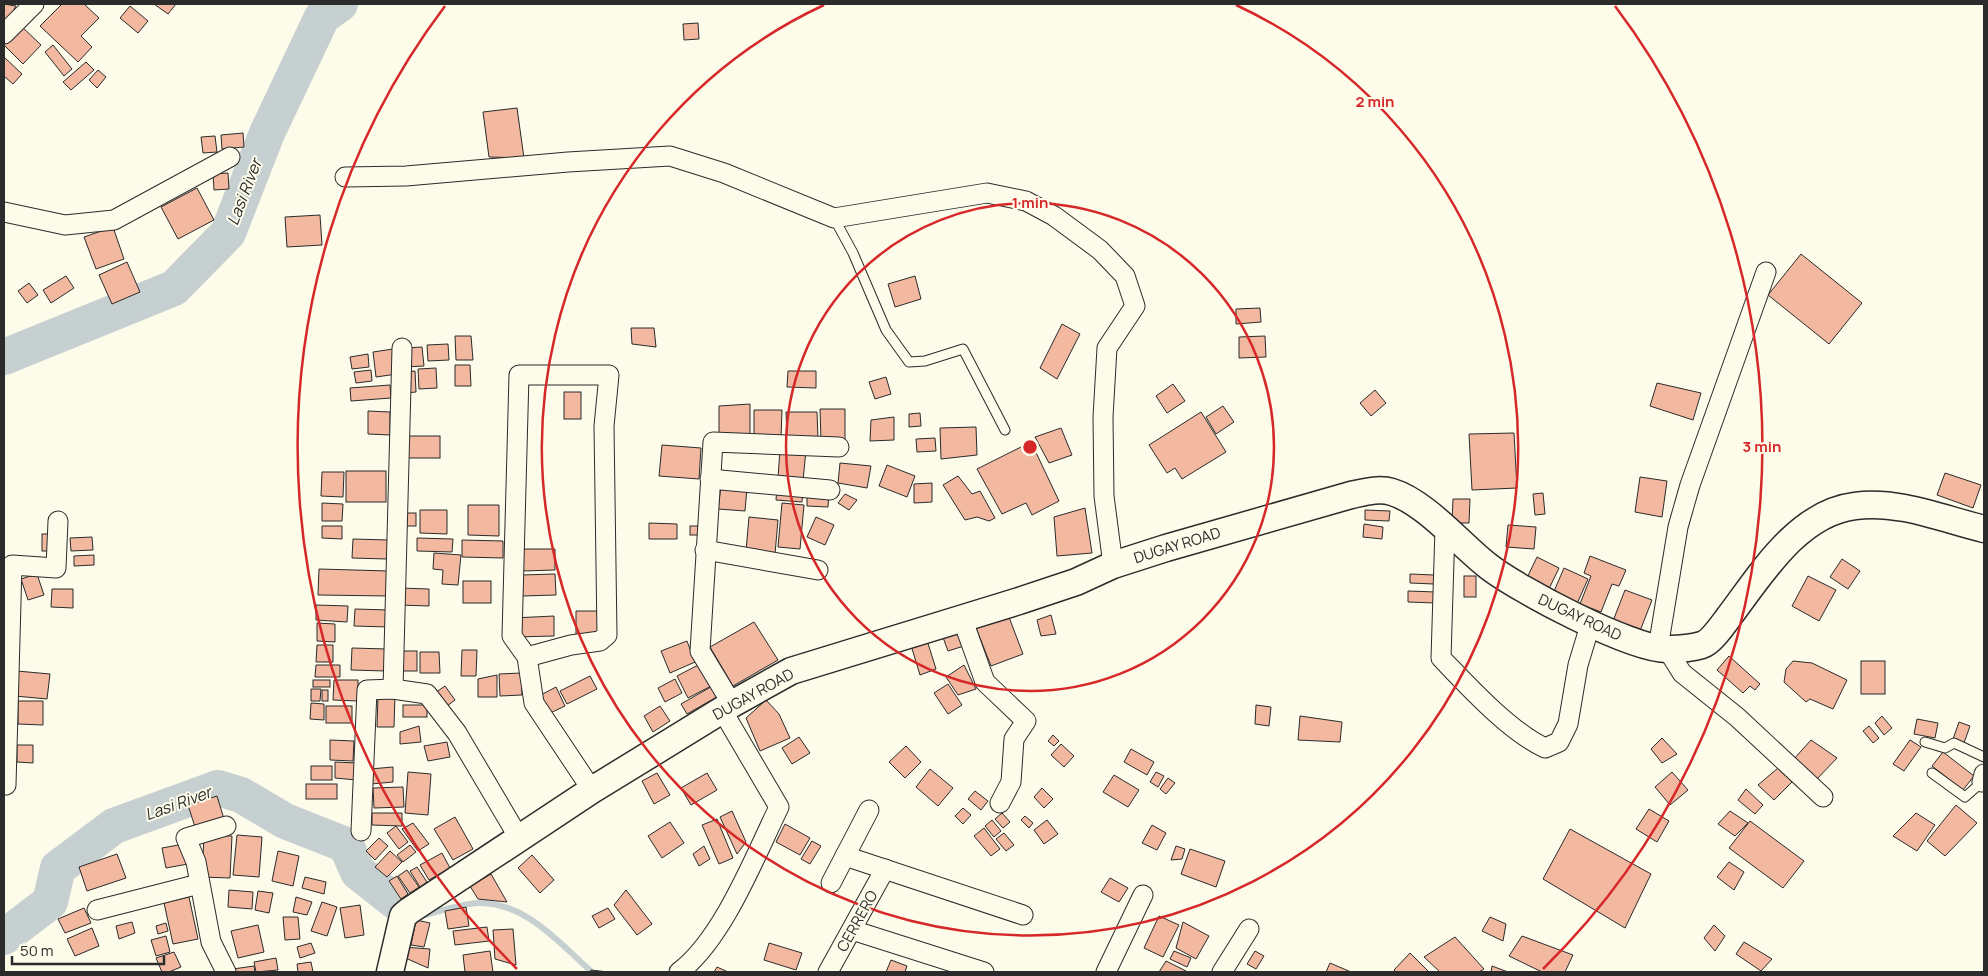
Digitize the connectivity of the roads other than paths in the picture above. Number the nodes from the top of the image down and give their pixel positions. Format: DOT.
graph roads {
  1 [pos="33,4"];
  2 [pos="4,34"];
  3 [pos="230,158"];
  4 [pos="345,177"];
  5 [pos="4,212"];
  6 [pos="834,218"];
  7 [pos="1766,272"];
  8 [pos="402,348"];
  9 [pos="1005,430"];
  10 [pos="839,447"];
  11 [pos="710,479"];
  12 [pos="830,490"];
  13 [pos="58,521"];
  14 [pos="1445,528"];
  15 [pos="1984,529"];
  16 [pos="705,550"];
  17 [pos="1113,565"];
  18 [pos="818,570"];
  19 [pos="962,618"];
  20 [pos="1591,622"];
  21 [pos="1662,649"];
  22 [pos="528,657"];
  23 [pos="393,689"];
  24 [pos="727,707"];
  25 [pos="1925,742"];
  26 [pos="1984,757"];
  27 [pos="1932,773"];
  28 [pos="1983,778"];
  29 [pos="4,784"];
  30 [pos="592,790"];
  31 [pos="1823,797"];
  32 [pos="1000,803"];
  33 [pos="870,810"];
  34 [pos="226,826"];
  35 [pos="361,830"];
  36 [pos="519,838"];
  37 [pos="846,856"];
  38 [pos="885,869"];
  39 [pos="831,883"];
  40 [pos="198,884"];
  41 [pos="1144,895"];
  42 [pos="97,910"];
  43 [pos="1023,915"];
  44 [pos="1249,929"];
  45 [pos="852,930"];
  46 [pos="226,972"];
  47 [pos="390,972"];
  48 [pos="678,972"];
  49 [pos="828,972"];
  50 [pos="984,972"];
  51 [pos="1106,972"];
  52 [pos="1222,972"];
  1 -- 2 [label="street"];
  3 -- 5 [label="street"];
  4 -- 6 [label="street"];
  6 -- 9 [label="lane"];
  6 -- 17 [label="street"];
  7 -- 21 [label="street"];
  8 -- 23 [label="street"];
  10 -- 11 [label="street"];
  11 -- 12 [label="street"];
  11 -- 16 [label="street"];
  13 -- 29 [label="street"];
  14 -- 17 [label="street, DUGAY ROAD"];
  14 -- 20 [label="street, DUGAY ROAD"];
  14 -- 20 [label="street"];
  15 -- 21 [label="street, DUGAY ROAD"];
  16 -- 18 [label="street"];
  16 -- 24 [label="street"];
  17 -- 19 [label="street, DUGAY ROAD"];
  19 -- 24 [label="street, DUGAY ROAD"];
  19 -- 32 [label="street"];
  20 -- 21 [label="street, DUGAY ROAD"];
  21 -- 31 [label="street"];
  22 -- 22 [label="street"];
  22 -- 30 [label="street"];
  23 -- 35 [label="street"];
  23 -- 36 [label="street"];
  24 -- 30 [label="street, DUGAY ROAD"];
  24 -- 48 [label="street"];
  25 -- 26 [label="lane"];
  27 -- 28 [label="lane"];
  30 -- 36 [label="street, DUGAY ROAD"];
  33 -- 37 [label="street"];
  34 -- 40 [label="street"];
  36 -- 47 [label="street, DUGAY ROAD"];
  37 -- 38 [label="street"];
  37 -- 39 [label="street"];
  38 -- 43 [label="street"];
  38 -- 45 [label="street, CERRERO"];
  40 -- 42 [label="street"];
  40 -- 46 [label="street"];
  41 -- 51 [label="street"];
  44 -- 52 [label="street"];
  45 -- 49 [label="street, CERRERO"];
  45 -- 50 [label="street"];
}
